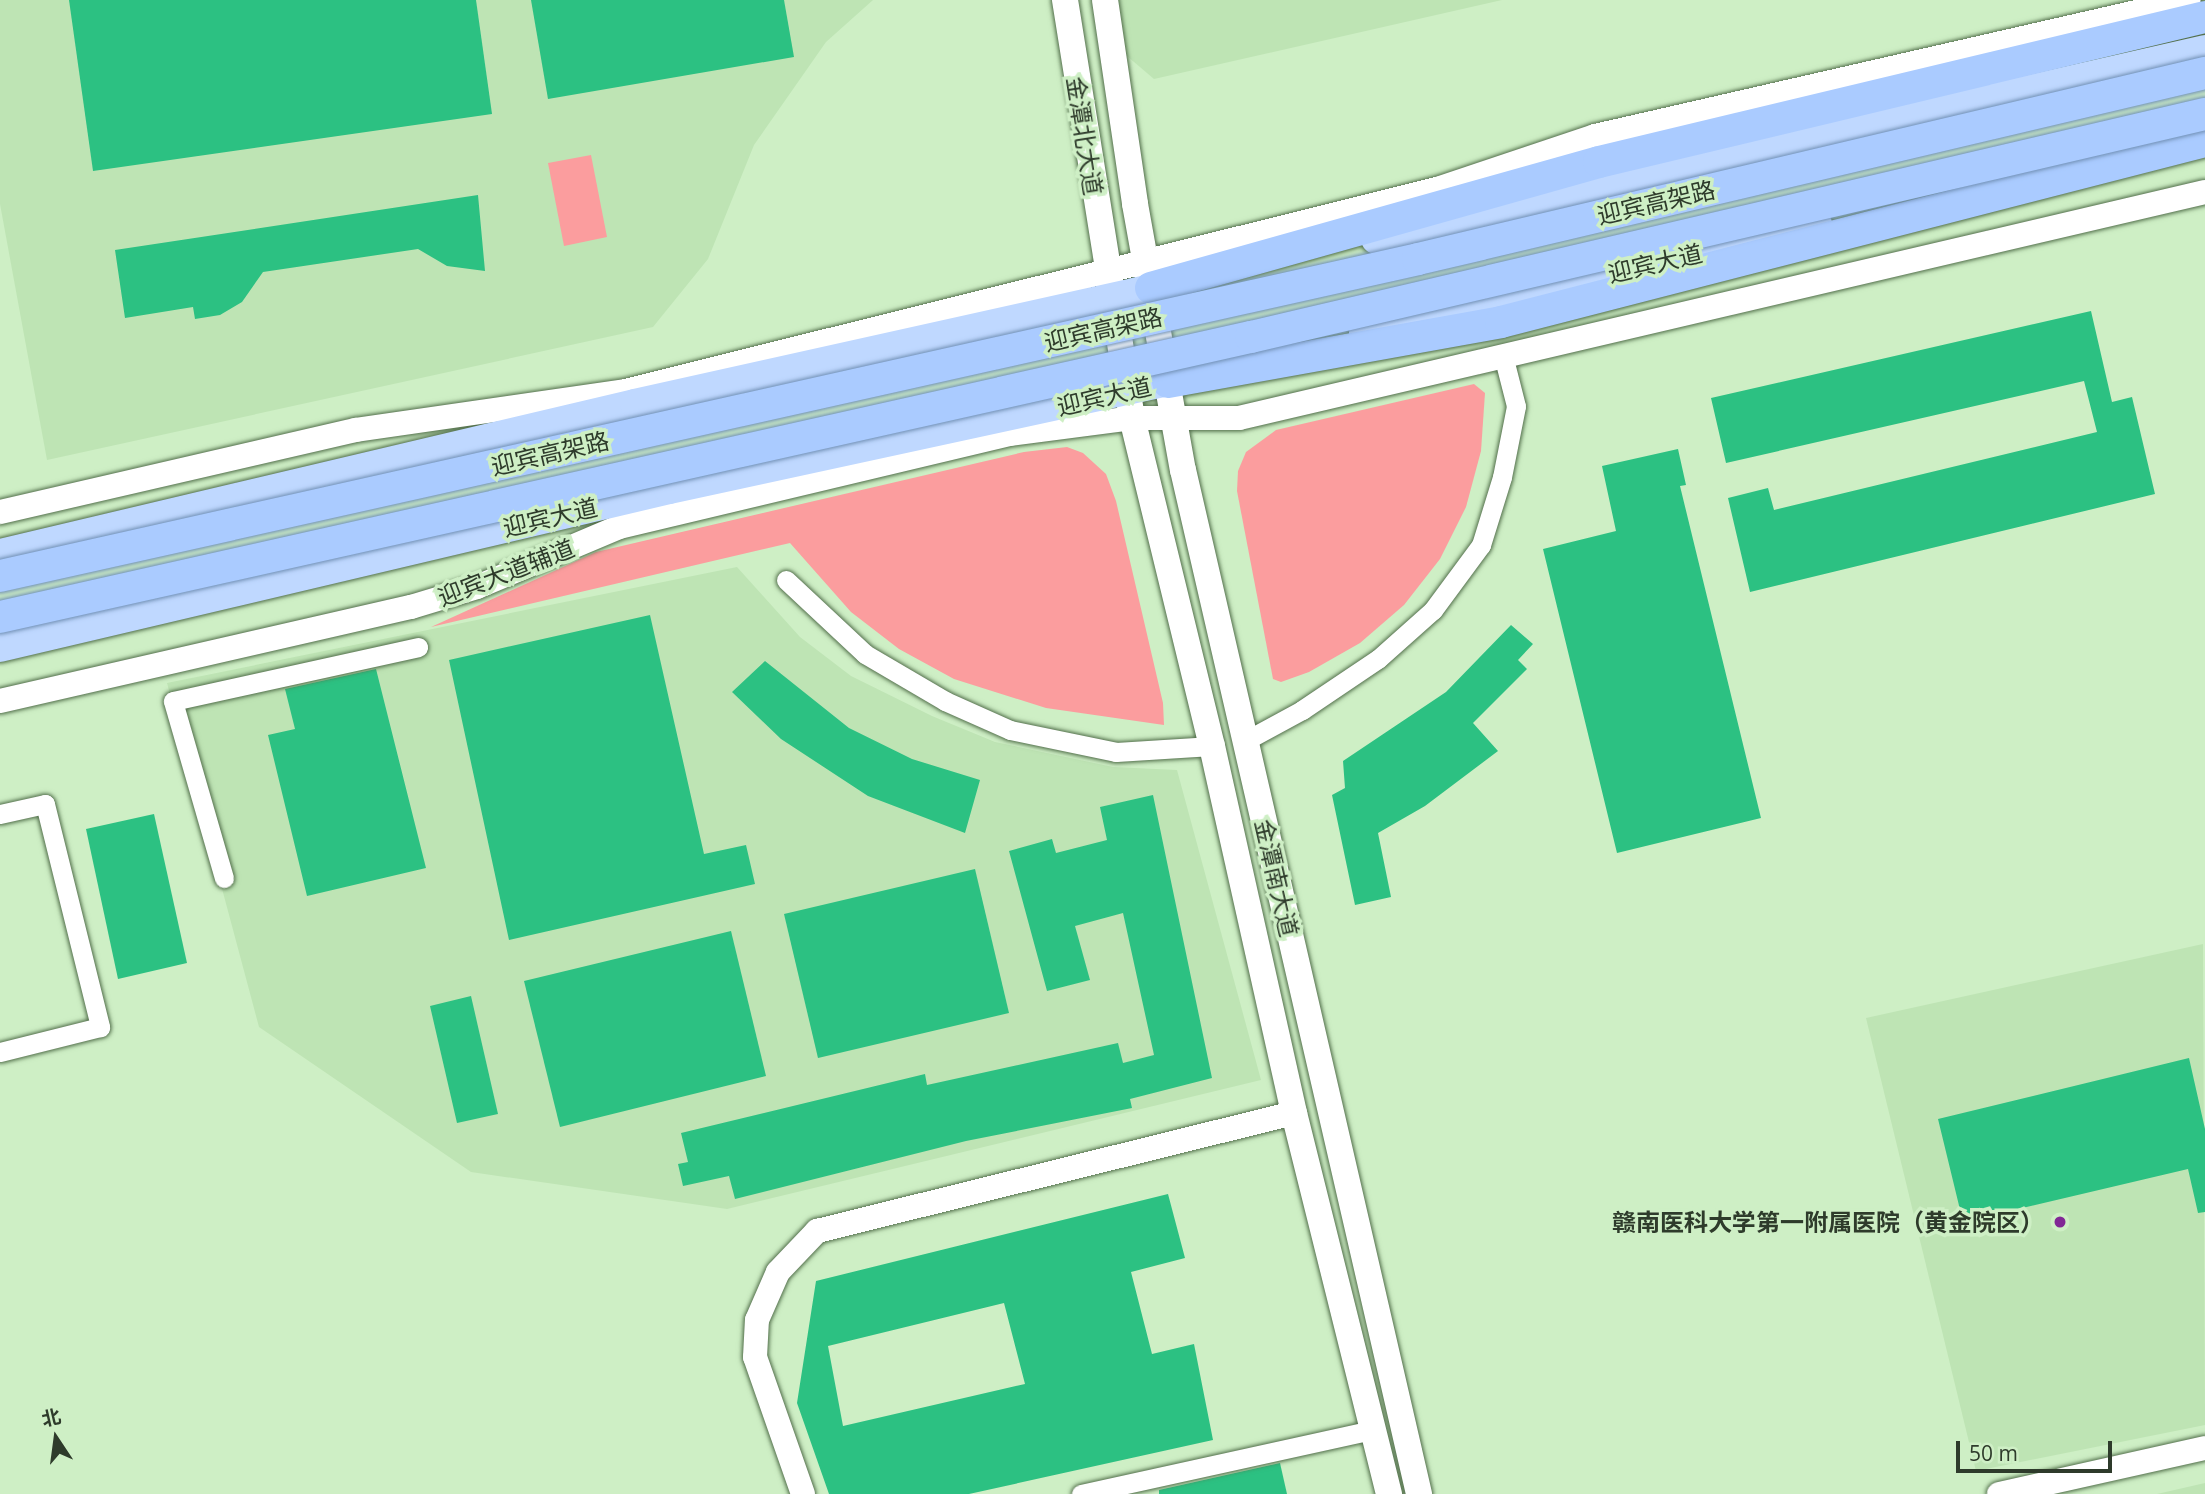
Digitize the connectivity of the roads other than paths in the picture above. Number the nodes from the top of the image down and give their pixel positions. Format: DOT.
graph roads {
  1 [pos="1065,0"];
  2 [pos="1105,0"];
  3 [pos="2189,0"];
  4 [pos="2205,16"];
  5 [pos="2205,50"];
  6 [pos="2205,73"];
  7 [pos="2205,114"];
  8 [pos="2205,134"];
  9 [pos="2205,141"];
  10 [pos="2205,192"];
  11 [pos="1148,274"];
  12 [pos="1110,284"];
  13 [pos="1503,355"];
  14 [pos="1168,382"];
  15 [pos="1129,404"];
  16 [pos="1175,416"];
  17 [pos="0,512"];
  18 [pos="0,554"];
  19 [pos="0,576"];
  20 [pos="786,580"];
  21 [pos="0,617"];
  22 [pos="418,647"];
  23 [pos="0,648"];
  24 [pos="0,701"];
  25 [pos="1245,741"];
  26 [pos="1212,746"];
  27 [pos="0,814"];
  28 [pos="224,878"];
  29 [pos="0,1052"];
  30 [pos="1294,1113"];
  31 [pos="1373,1430"];
  32 [pos="2205,1448"];
  33 [pos="803,1494"];
  34 [pos="1081,1494"];
  35 [pos="1389,1494"];
  36 [pos="1419,1494"];
  37 [pos="1998,1494"];
  1 -- 12 [label="main road, 金潭北大道"];
  2 -- 11 [label="main road, 金潭北大道"];
  3 -- 11 [label="street"];
  4 -- 11 [label="highway"];
  5 -- 11 [label="main road"];
  6 -- 19 [label="highway, 迎宾高架路, bridge"];
  7 -- 21 [label="highway, 迎宾高架路, bridge"];
  8 -- 14 [label="main road, 迎宾大道"];
  9 -- 14 [label="highway"];
  10 -- 13 [label="street, 迎宾大道辅道"];
  11 -- 12 [label="main road"];
  11 -- 14 [label="main road, 金潭南大道"];
  12 -- 15 [label="main road, 金潭南大道"];
  12 -- 17 [label="street"];
  12 -- 18 [label="main road"];
  13 -- 16 [label="street, 迎宾大道辅道"];
  13 -- 25 [label="street"];
  14 -- 15 [label="main road, 迎宾大道"];
  14 -- 16 [label="main road, 金潭南大道"];
  15 -- 16 [label="street, 迎宾大道辅道"];
  15 -- 23 [label="main road, 迎宾大道"];
  15 -- 24 [label="street, 迎宾大道辅道"];
  15 -- 26 [label="main road, 金潭南大道"];
  16 -- 25 [label="main road, 金潭南大道"];
  20 -- 26 [label="street"];
  22 -- 28 [label="street"];
  25 -- 36 [label="main road, 金潭南大道"];
  26 -- 30 [label="main road, 金潭南大道"];
  27 -- 29 [label="street"];
  30 -- 31 [label="main road, 金潭南大道"];
  30 -- 33 [label="street"];
  31 -- 34 [label="street"];
  31 -- 35 [label="main road, 金潭南大道"];
  32 -- 37 [label="street"];
}
